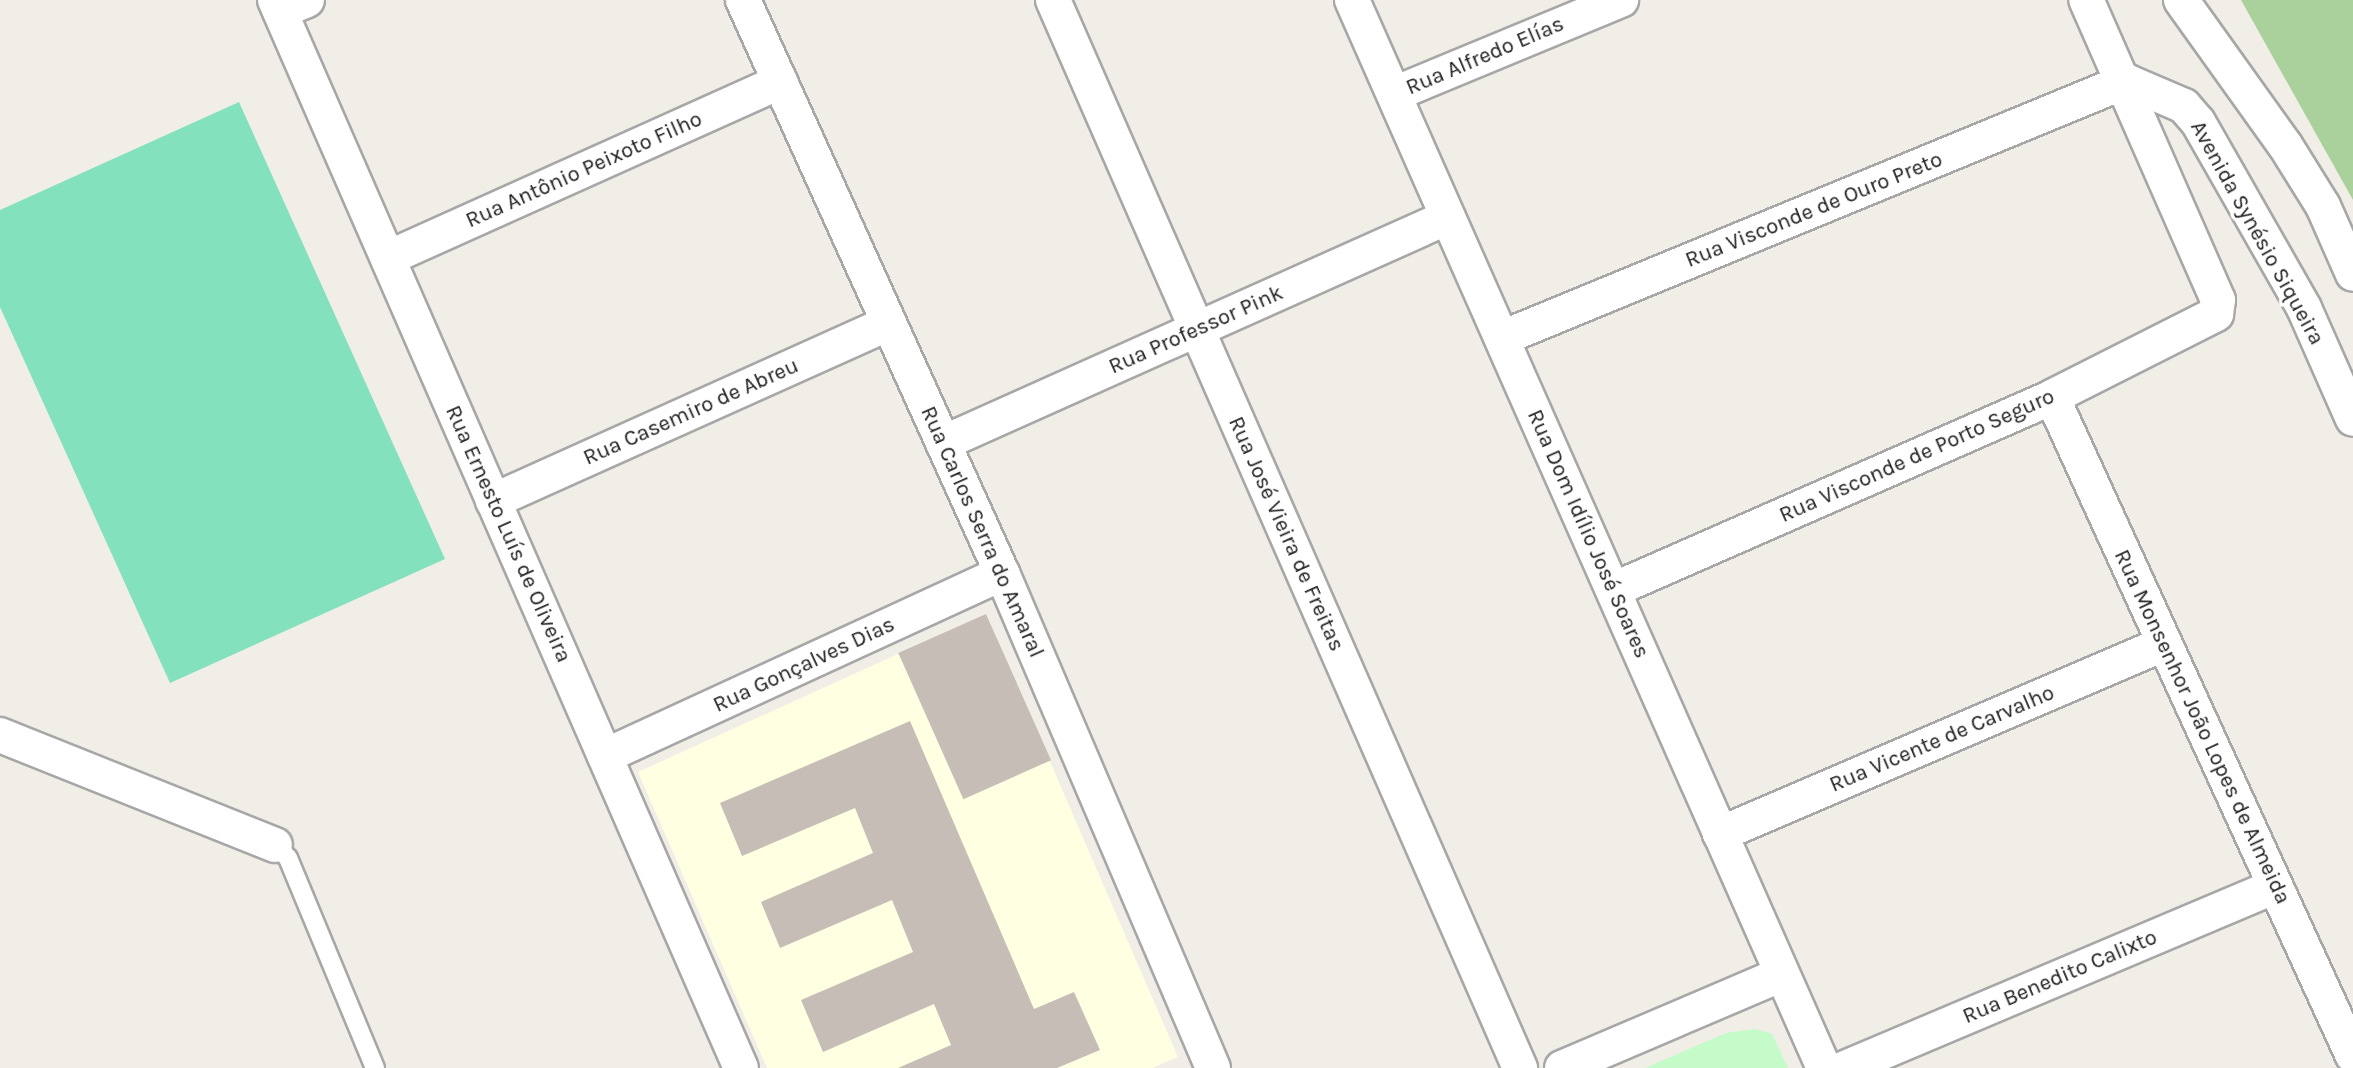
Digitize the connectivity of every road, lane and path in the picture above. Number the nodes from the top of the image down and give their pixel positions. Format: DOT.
graph roads {
  1 [pos="743,0"];
  2 [pos="1053,0"];
  3 [pos="1352,0"];
  4 [pos="1621,0"];
  5 [pos="2086,0"];
  6 [pos="2181,0"];
  7 [pos="287,4"];
  8 [pos="2126,81"];
  9 [pos="780,82"];
  10 [pos="1394,94"];
  11 [pos="1448,217"];
  12 [pos="388,258"];
  13 [pos="2353,274"];
  14 [pos="889,323"];
  15 [pos="1197,329"];
  16 [pos="1502,338"];
  17 [pos="2052,397"];
  18 [pos="2353,419"];
  19 [pos="943,443"];
  20 [pos="493,501"];
  21 [pos="1002,573"];
  22 [pos="1613,590"];
  23 [pos="2164,644"];
  24 [pos="0,735"];
  25 [pos="605,756"];
  26 [pos="1720,834"];
  27 [pos="275,845"];
  28 [pos="2275,886"];
  29 [pos="1782,974"];
  30 [pos="2353,1056"];
  31 [pos="375,1068"];
  32 [pos="741,1068"];
  33 [pos="1213,1068"];
  34 [pos="1520,1068"];
  35 [pos="1562,1068"];
  36 [pos="1824,1068"];
  37 [pos="1845,1068"];
  1 -- 9 [label="street, Rua Carlos Serra do Amaral"];
  2 -- 15 [label="street, Rua José Vieira de Freitas"];
  3 -- 10 [label="street, Rua Dom Idílio José Soares"];
  4 -- 10 [label="street, Rua Alfredo Elías"];
  5 -- 8 [label="street"];
  6 -- 13 [label="street"];
  7 -- 12 [label="street, Rua Ernesto Luís de Oliveira"];
  8 -- 16 [label="street, Rua Visconde de Ouro Preto"];
  8 -- 17 [label="street, Rua Visconde de Porto Seguro"];
  8 -- 18 [label="street, Avenida Synésio Siqueira"];
  9 -- 12 [label="street, Rua Antônio Peixoto Filho"];
  9 -- 14 [label="street, Rua Carlos Serra do Amaral"];
  10 -- 11 [label="street, Rua Dom Idílio José Soares"];
  11 -- 15 [label="street, Rua Professor Pink"];
  11 -- 16 [label="street, Rua Dom Idílio José Soares"];
  12 -- 20 [label="street, Rua Ernesto Luís de Oliveira"];
  14 -- 19 [label="street, Rua Carlos Serra do Amaral"];
  14 -- 20 [label="street, Rua Casemiro de Abreu"];
  15 -- 19 [label="street, Rua Professor Pink"];
  15 -- 34 [label="street, Rua José Vieira de Freitas"];
  16 -- 22 [label="street, Rua Dom Idílio José Soares"];
  17 -- 22 [label="street, Rua Visconde de Porto Seguro"];
  17 -- 23 [label="street, Rua Monsenhor João Lopes de Almeida"];
  19 -- 21 [label="street, Rua Carlos Serra do Amaral"];
  20 -- 25 [label="street, Rua Ernesto Luís de Oliveira"];
  21 -- 25 [label="street, Rua Gonçalves Dias"];
  21 -- 33 [label="street, Rua Carlos Serra do Amaral"];
  22 -- 26 [label="street, Rua Dom Idílio José Soares"];
  23 -- 26 [label="street, Rua Vicente de Carvalho"];
  23 -- 28 [label="street, Rua Monsenhor João Lopes de Almeida"];
  24 -- 27 [label="street"];
  25 -- 32 [label="street, Rua Ernesto Luís de Oliveira"];
  26 -- 29 [label="street, Rua Dom Idílio José Soares"];
  27 -- 31 [label="lane"];
  28 -- 30 [label="street, Rua Monsenhor João Lopes de Almeida"];
  28 -- 37 [label="street, Rua Benedito Calixto"];
  29 -- 35 [label="street"];
  29 -- 36 [label="street, Rua Dom Idílio José Soares"];
}
